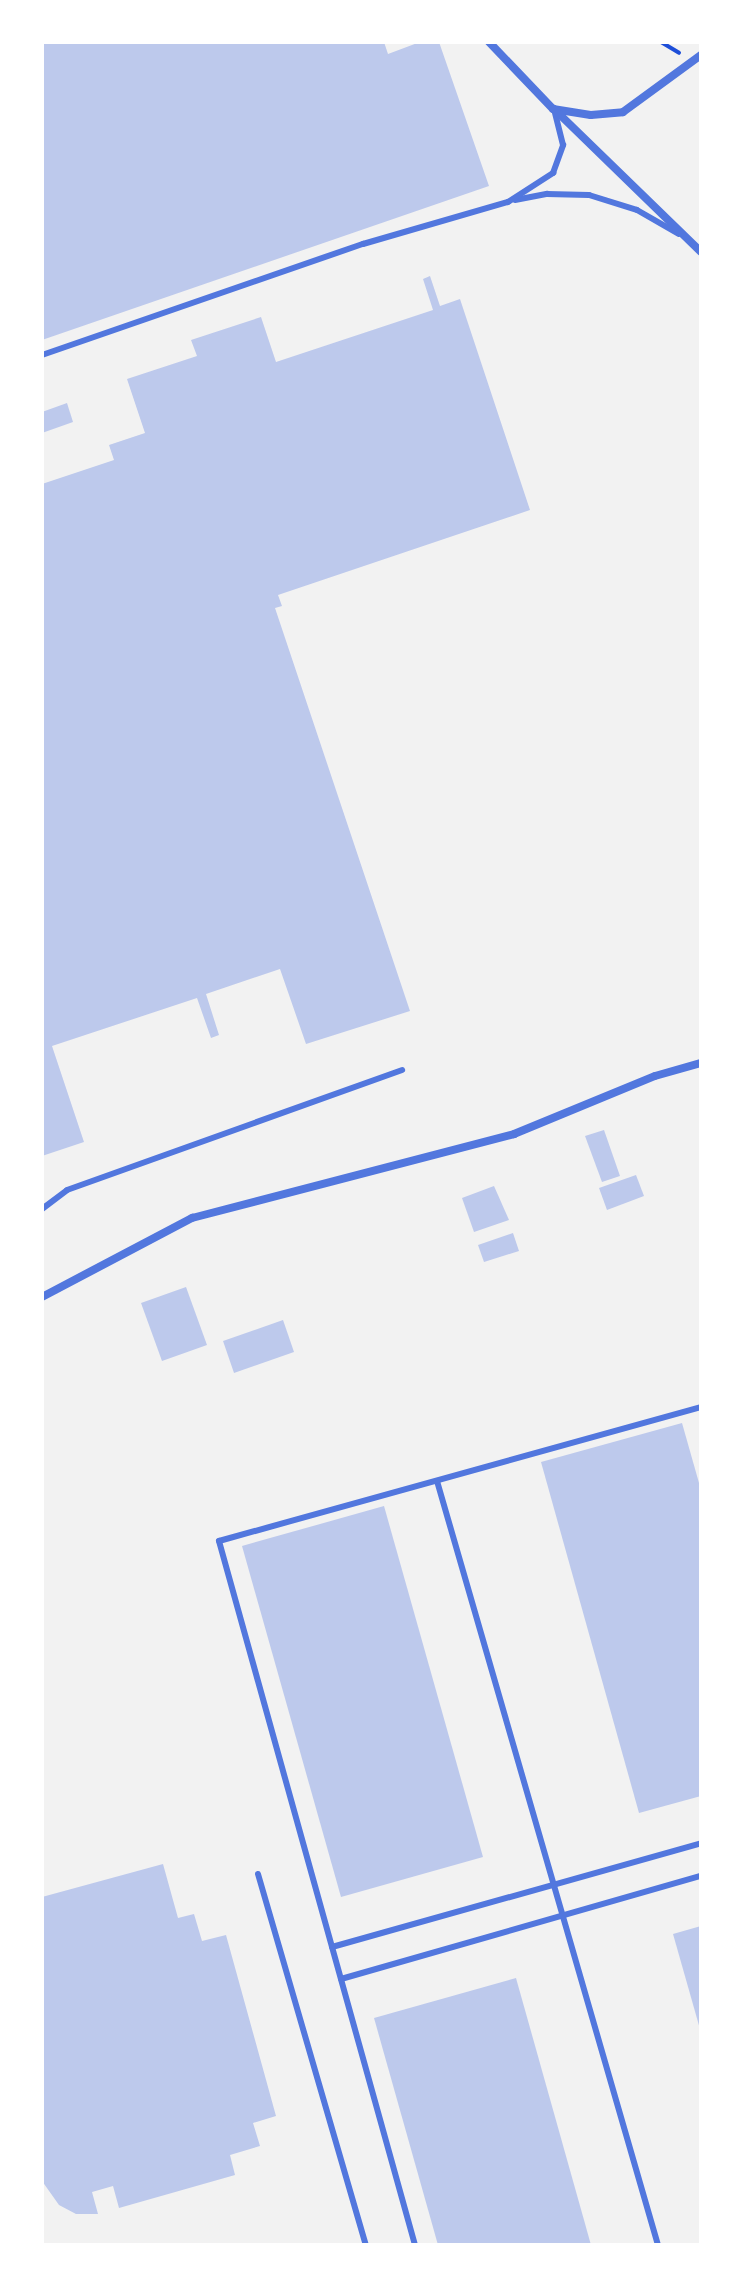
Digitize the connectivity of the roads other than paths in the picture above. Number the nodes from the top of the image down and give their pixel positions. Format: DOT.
graph roads {
  1 [pos="489,42"];
  2 [pos="701,55"];
  3 [pos="553,109"];
  4 [pos="508,202"];
  5 [pos="684,237"];
  6 [pos="701,252"];
  7 [pos="42,355"];
  8 [pos="701,1063"];
  9 [pos="402,1070"];
  10 [pos="42,1209"];
  11 [pos="42,1297"];
  12 [pos="701,1407"];
  13 [pos="437,1481"];
  14 [pos="701,1843"];
  15 [pos="258,1874"];
  16 [pos="701,1876"];
  17 [pos="554,1884"];
  18 [pos="563,1915"];
  19 [pos="332,1947"];
  20 [pos="341,1979"];
  21 [pos="366,2245"];
  22 [pos="415,2245"];
  23 [pos="658,2245"];
  1 -- 3 [label="street"];
  2 -- 3 [label="street"];
  3 -- 4 [label="lane"];
  3 -- 5 [label="street"];
  4 -- 5 [label="lane"];
  4 -- 7 [label="lane"];
  5 -- 6 [label="street"];
  8 -- 11 [label="street"];
  9 -- 10 [label="lane"];
  12 -- 13 [label="lane"];
  13 -- 17 [label="lane"];
  13 -- 19 [label="lane"];
  14 -- 17 [label="lane"];
  15 -- 21 [label="lane"];
  16 -- 18 [label="lane"];
  17 -- 18 [label="lane"];
  17 -- 19 [label="lane"];
  18 -- 20 [label="lane"];
  18 -- 23 [label="lane"];
  19 -- 20 [label="lane"];
  20 -- 22 [label="lane"];
}
